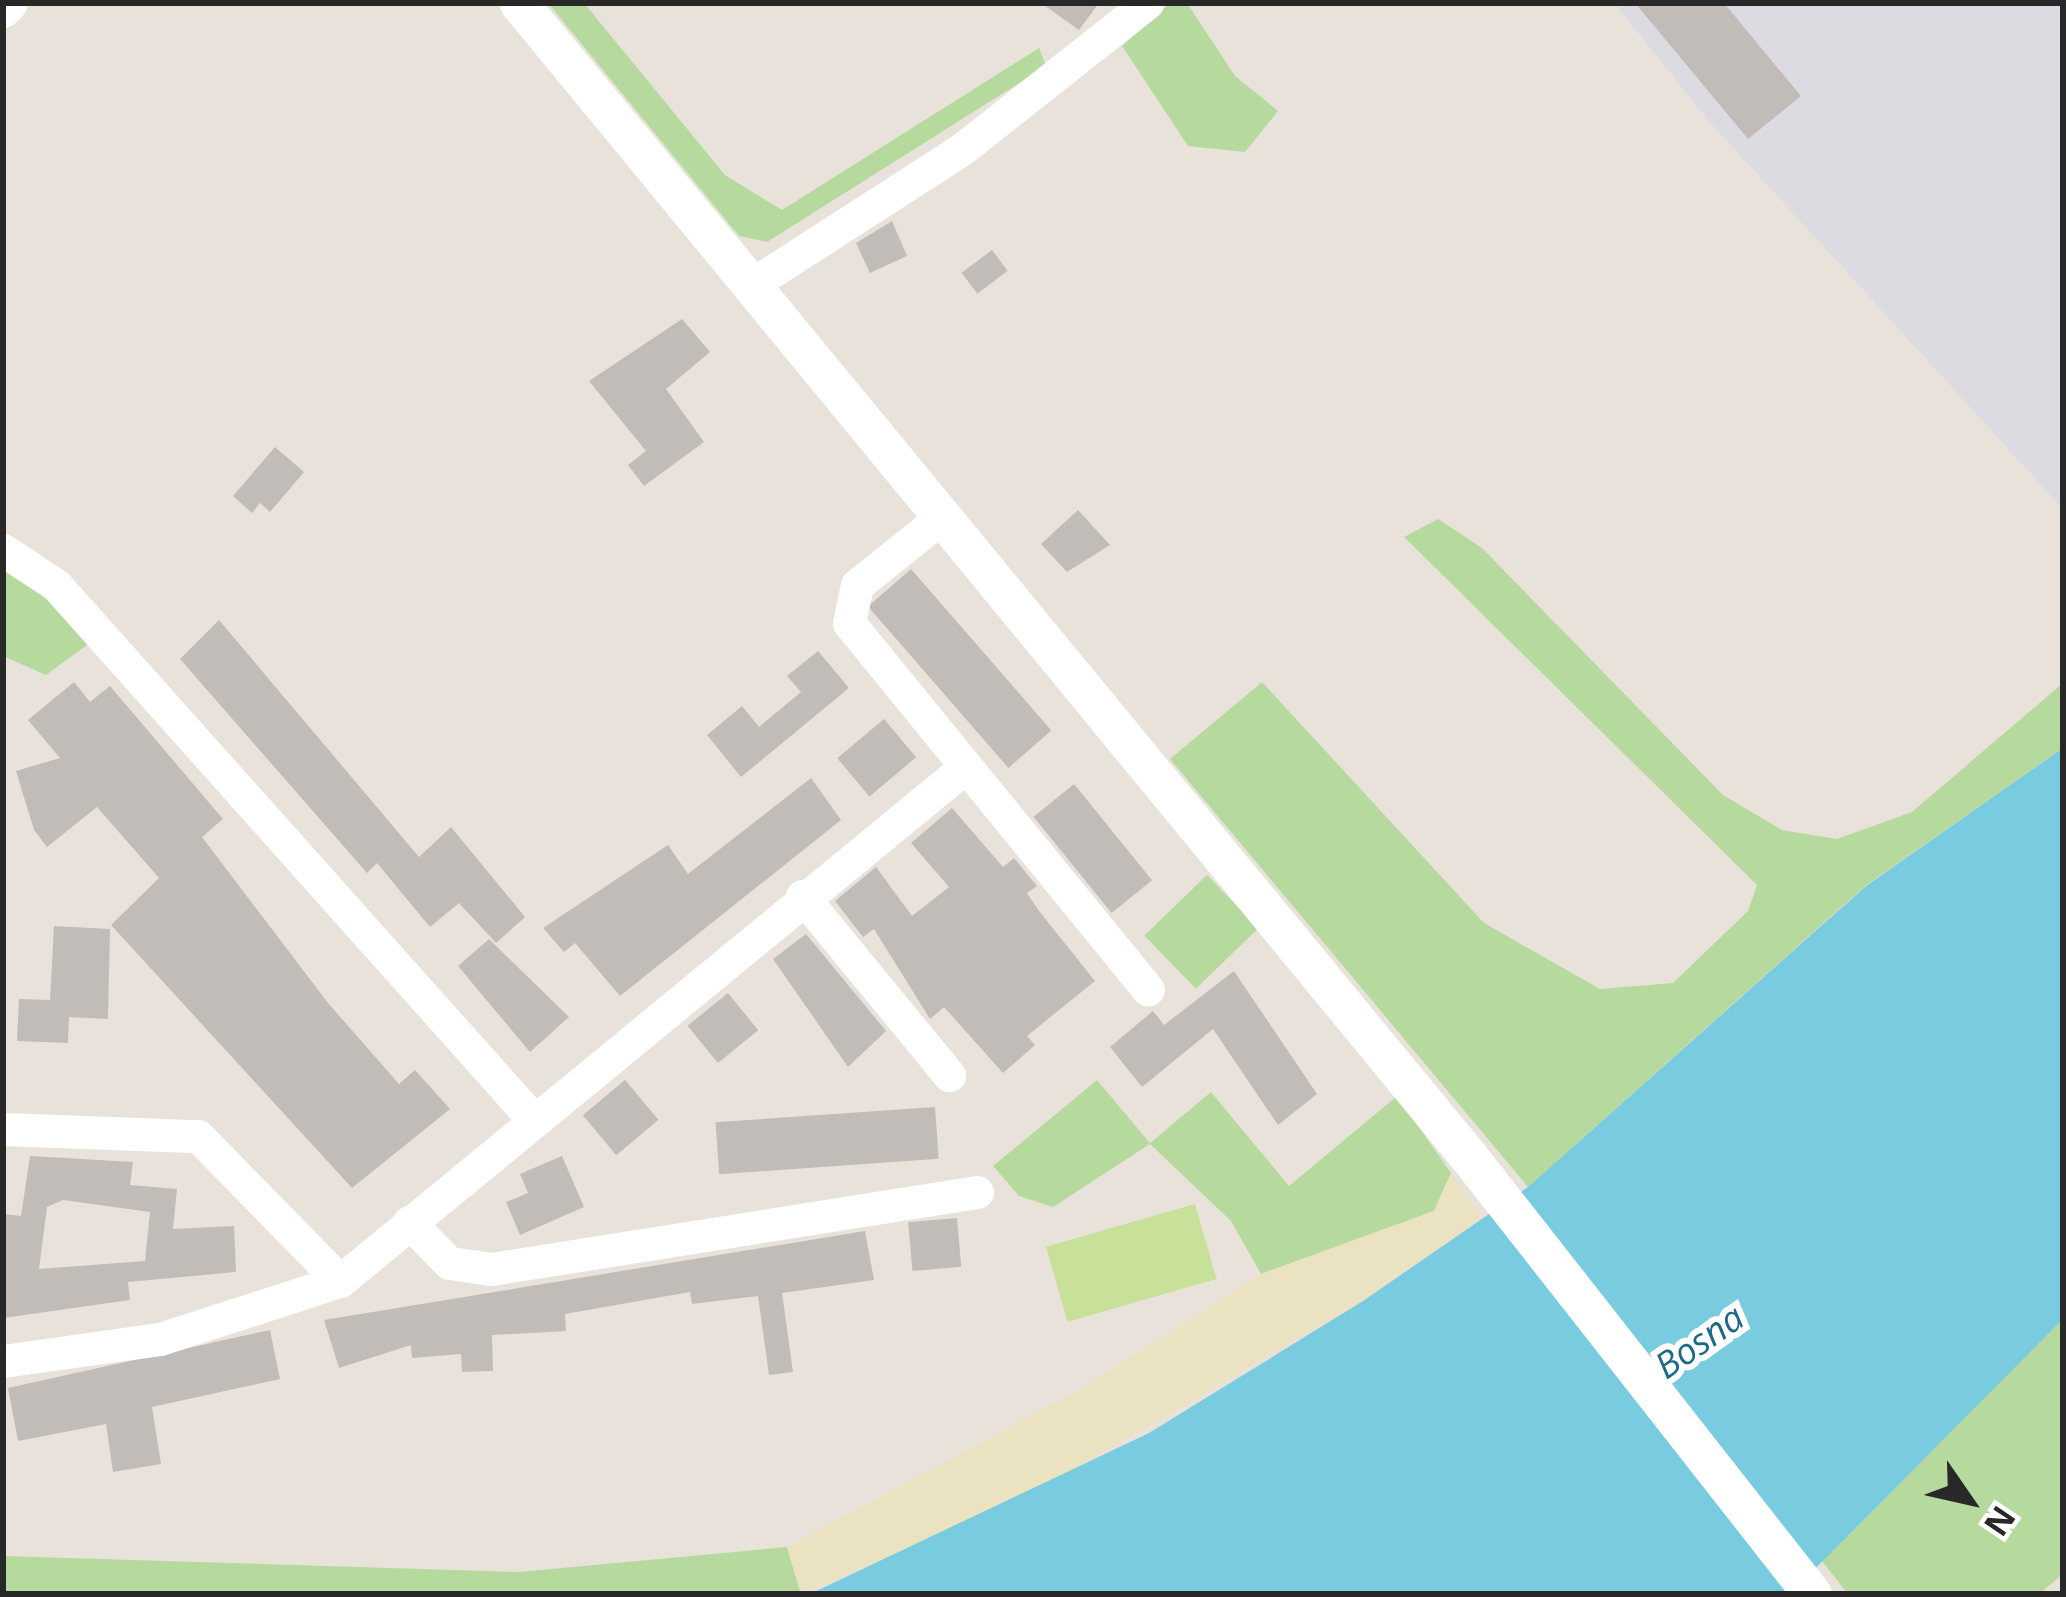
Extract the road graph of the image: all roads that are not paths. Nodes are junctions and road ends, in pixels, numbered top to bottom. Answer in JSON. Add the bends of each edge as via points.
{"nodes":[{"id":1,"x":11,"y":3,"type":"edge"},
{"id":2,"x":519,"y":3,"type":"edge"},
{"id":3,"x":1148,"y":3,"type":"edge"},
{"id":4,"x":3,"y":11,"type":"edge"},
{"id":5,"x":751,"y":285,"type":"junction"},
{"id":6,"x":938,"y":520,"type":"junction"},
{"id":7,"x":3,"y":550,"type":"edge"},
{"id":8,"x":964,"y":768,"type":"junction"},
{"id":9,"x":802,"y":896,"type":"junction"},
{"id":10,"x":1148,"y":989,"type":"dead end"},
{"id":11,"x":949,"y":1075,"type":"dead end"},
{"id":12,"x":532,"y":1118,"type":"junction"},
{"id":13,"x":3,"y":1129,"type":"edge"},
{"id":14,"x":977,"y":1192,"type":"dead end"},
{"id":15,"x":409,"y":1222,"type":"junction"},
{"id":16,"x":340,"y":1281,"type":"junction"},
{"id":17,"x":3,"y":1360,"type":"edge"},
{"id":18,"x":1812,"y":1594,"type":"edge"}],
"edges":[{"from":1,"to":4,"type":"street"},
{"from":2,"to":5,"type":"street"},
{"from":3,"to":5,"type":"street","via":[[962,149]]},
{"from":5,"to":6,"type":"street"},
{"from":6,"to":8,"type":"street","via":[[857,585],[847,611]]},
{"from":6,"to":18,"type":"street","via":[[1469,1157]]},
{"from":7,"to":12,"type":"street","via":[[71,602]]},
{"from":8,"to":9,"type":"street"},
{"from":8,"to":10,"type":"street"},
{"from":9,"to":11,"type":"street"},
{"from":9,"to":12,"type":"street"},
{"from":12,"to":15,"type":"street"},
{"from":13,"to":16,"type":"street","via":[[198,1136]]},
{"from":14,"to":15,"type":"street","via":[[476,1270],[449,1263]]},
{"from":15,"to":16,"type":"street"},
{"from":16,"to":17,"type":"street","via":[[160,1339]]}]}
